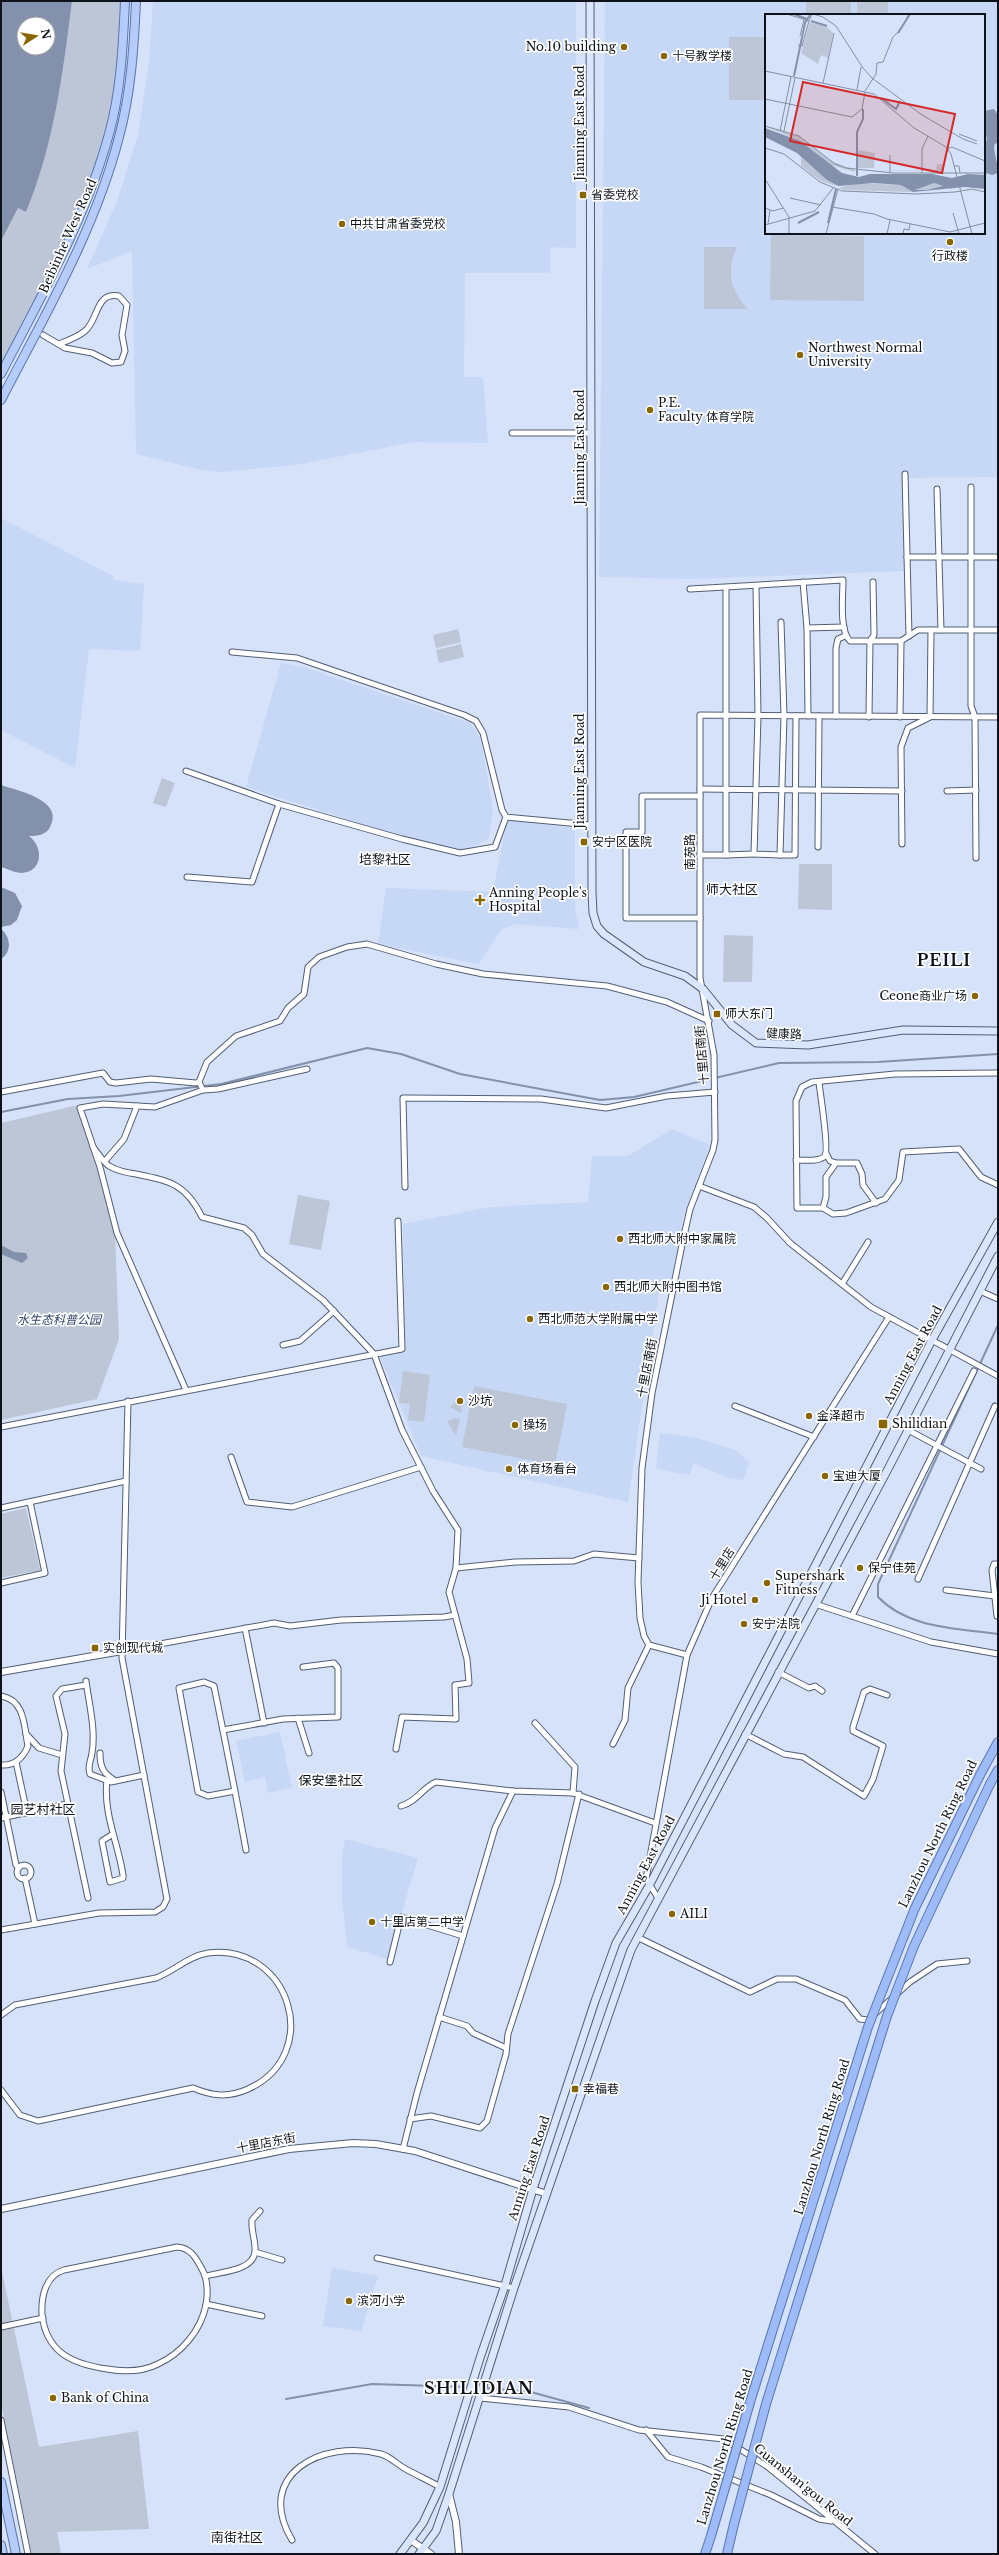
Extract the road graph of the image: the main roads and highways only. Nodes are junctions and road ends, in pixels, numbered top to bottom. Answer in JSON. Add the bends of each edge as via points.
{"nodes":[{"id":1,"x":125,"y":1,"type":"edge"},
{"id":2,"x":136,"y":1,"type":"edge"},
{"id":3,"x":590,"y":1,"type":"edge"},
{"id":4,"x":1,"y":374,"type":"edge"},
{"id":5,"x":1,"y":400,"type":"edge"},
{"id":6,"x":592,"y":892,"type":"joint"},
{"id":7,"x":998,"y":1031,"type":"edge"},
{"id":8,"x":998,"y":1222,"type":"edge"},
{"id":9,"x":998,"y":1256,"type":"edge"},
{"id":10,"x":998,"y":1742,"type":"edge"},
{"id":11,"x":998,"y":1770,"type":"edge"},
{"id":12,"x":1,"y":2482,"type":"edge"},
{"id":13,"x":1,"y":2545,"type":"edge"},
{"id":14,"x":3,"y":2554,"type":"edge"},
{"id":15,"x":16,"y":2554,"type":"edge"},
{"id":16,"x":400,"y":2554,"type":"edge"},
{"id":17,"x":419,"y":2554,"type":"edge"},
{"id":18,"x":705,"y":2554,"type":"edge"},
{"id":19,"x":727,"y":2554,"type":"edge"}],
"edges":[{"from":1,"to":4,"type":"main road","name":"Beibinhe West Road","via":[[117,95],[109,133],[88,198],[59,262]]},
{"from":2,"to":5,"type":"main road","name":"Beibinhe West Road","via":[[128,86],[120,136],[99,201],[69,269]]},
{"from":3,"to":6,"type":"main road","name":"Jianning East Road"},
{"from":6,"to":7,"type":"main road","name":"健康路","via":[[593,913],[597,926],[604,934],[644,962],[685,976],[703,989],[732,1025],[756,1043],[808,1046],[903,1030]]},
{"from":8,"to":16,"type":"main road","name":"Anning East Road","via":[[932,1340],[649,1886],[616,1943],[533,2189],[440,2487],[423,2523]]},
{"from":9,"to":17,"type":"main road","name":"Anning East Road","via":[[631,1950],[514,2288],[449,2494],[436,2531]]},
{"from":10,"to":18,"type":"highway","name":"Lanzhou North Ring Road","bridge":true,"via":[[914,1908],[868,2027]]},
{"from":11,"to":19,"type":"highway","name":"Lanzhou North Ring Road","bridge":true,"via":[[914,1946],[887,2016],[766,2404]]},
{"from":12,"to":15,"type":"main road"},
{"from":13,"to":14,"type":"main road"}]}
